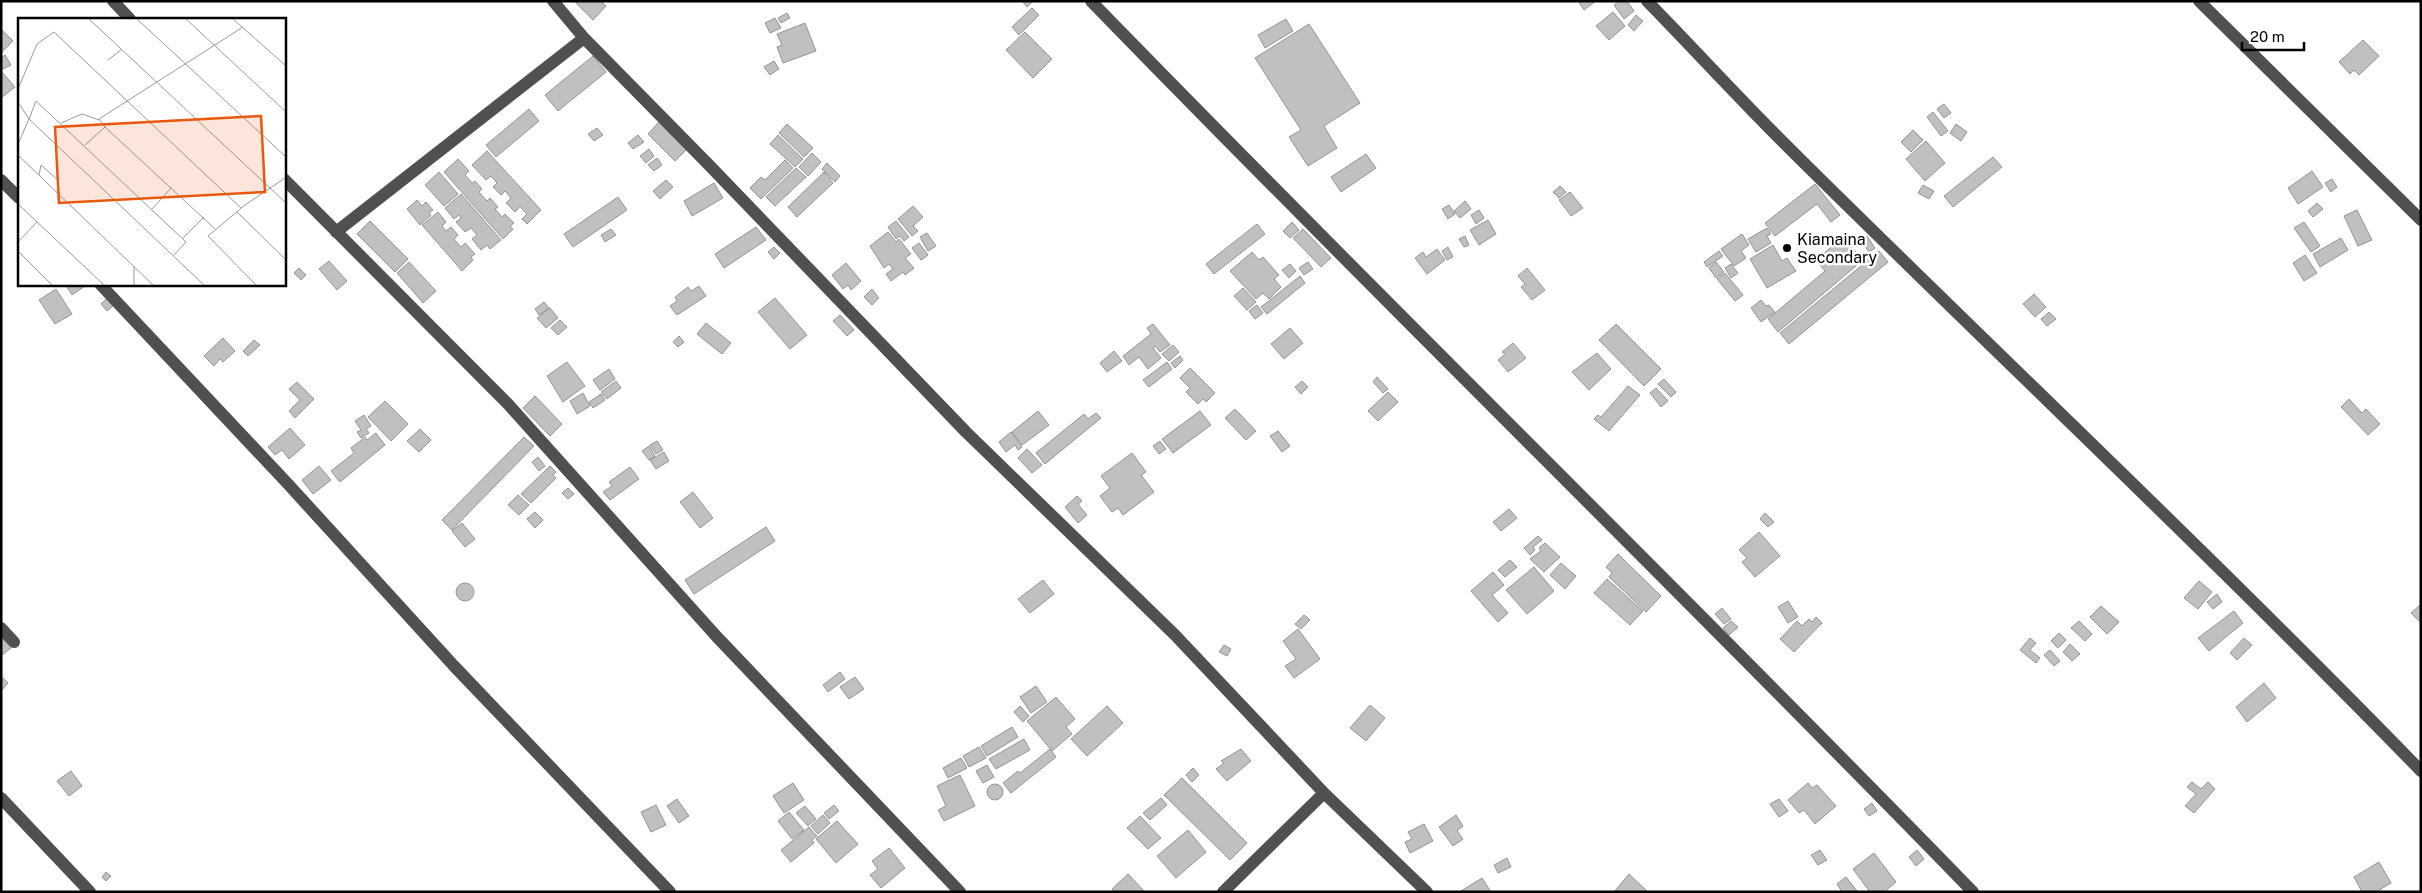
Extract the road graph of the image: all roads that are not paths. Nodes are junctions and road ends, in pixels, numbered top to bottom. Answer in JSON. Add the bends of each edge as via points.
{"nodes":[{"id":1,"x":113,"y":1,"type":"edge"},
{"id":2,"x":553,"y":1,"type":"edge"},
{"id":3,"x":1091,"y":1,"type":"edge"},
{"id":4,"x":1647,"y":1,"type":"edge"},
{"id":5,"x":2199,"y":1,"type":"edge"},
{"id":6,"x":129,"y":18,"type":"edge"},
{"id":7,"x":584,"y":38,"type":"junction"},
{"id":8,"x":1,"y":180,"type":"edge"},
{"id":9,"x":285,"y":180,"type":"edge"},
{"id":10,"x":18,"y":197,"type":"edge"},
{"id":11,"x":2421,"y":220,"type":"edge"},
{"id":12,"x":336,"y":232,"type":"junction"},
{"id":13,"x":101,"y":285,"type":"edge"},
{"id":14,"x":1,"y":628,"type":"edge"},
{"id":15,"x":14,"y":642,"type":"dead end"},
{"id":16,"x":2421,"y":771,"type":"edge"},
{"id":17,"x":1324,"y":793,"type":"junction"},
{"id":18,"x":1,"y":798,"type":"edge"},
{"id":19,"x":90,"y":892,"type":"edge"},
{"id":20,"x":670,"y":892,"type":"edge"},
{"id":21,"x":960,"y":892,"type":"edge"},
{"id":22,"x":1223,"y":892,"type":"edge"},
{"id":23,"x":1427,"y":892,"type":"edge"},
{"id":24,"x":1973,"y":892,"type":"edge"}],
"edges":[{"from":1,"to":6,"type":"street"},
{"from":2,"to":7,"type":"street"},
{"from":3,"to":24,"type":"street"},
{"from":4,"to":16,"type":"street","via":[[1794,153],[2084,434]]},
{"from":5,"to":11,"type":"street"},
{"from":7,"to":12,"type":"street"},
{"from":7,"to":17,"type":"street","via":[[966,432],[1175,635]]},
{"from":8,"to":10,"type":"street"},
{"from":9,"to":12,"type":"street"},
{"from":12,"to":21,"type":"street","via":[[508,404],[717,637]]},
{"from":13,"to":20,"type":"street","via":[[454,666]]},
{"from":14,"to":15,"type":"street"},
{"from":17,"to":22,"type":"street"},
{"from":17,"to":23,"type":"street"},
{"from":18,"to":19,"type":"street"}]}
